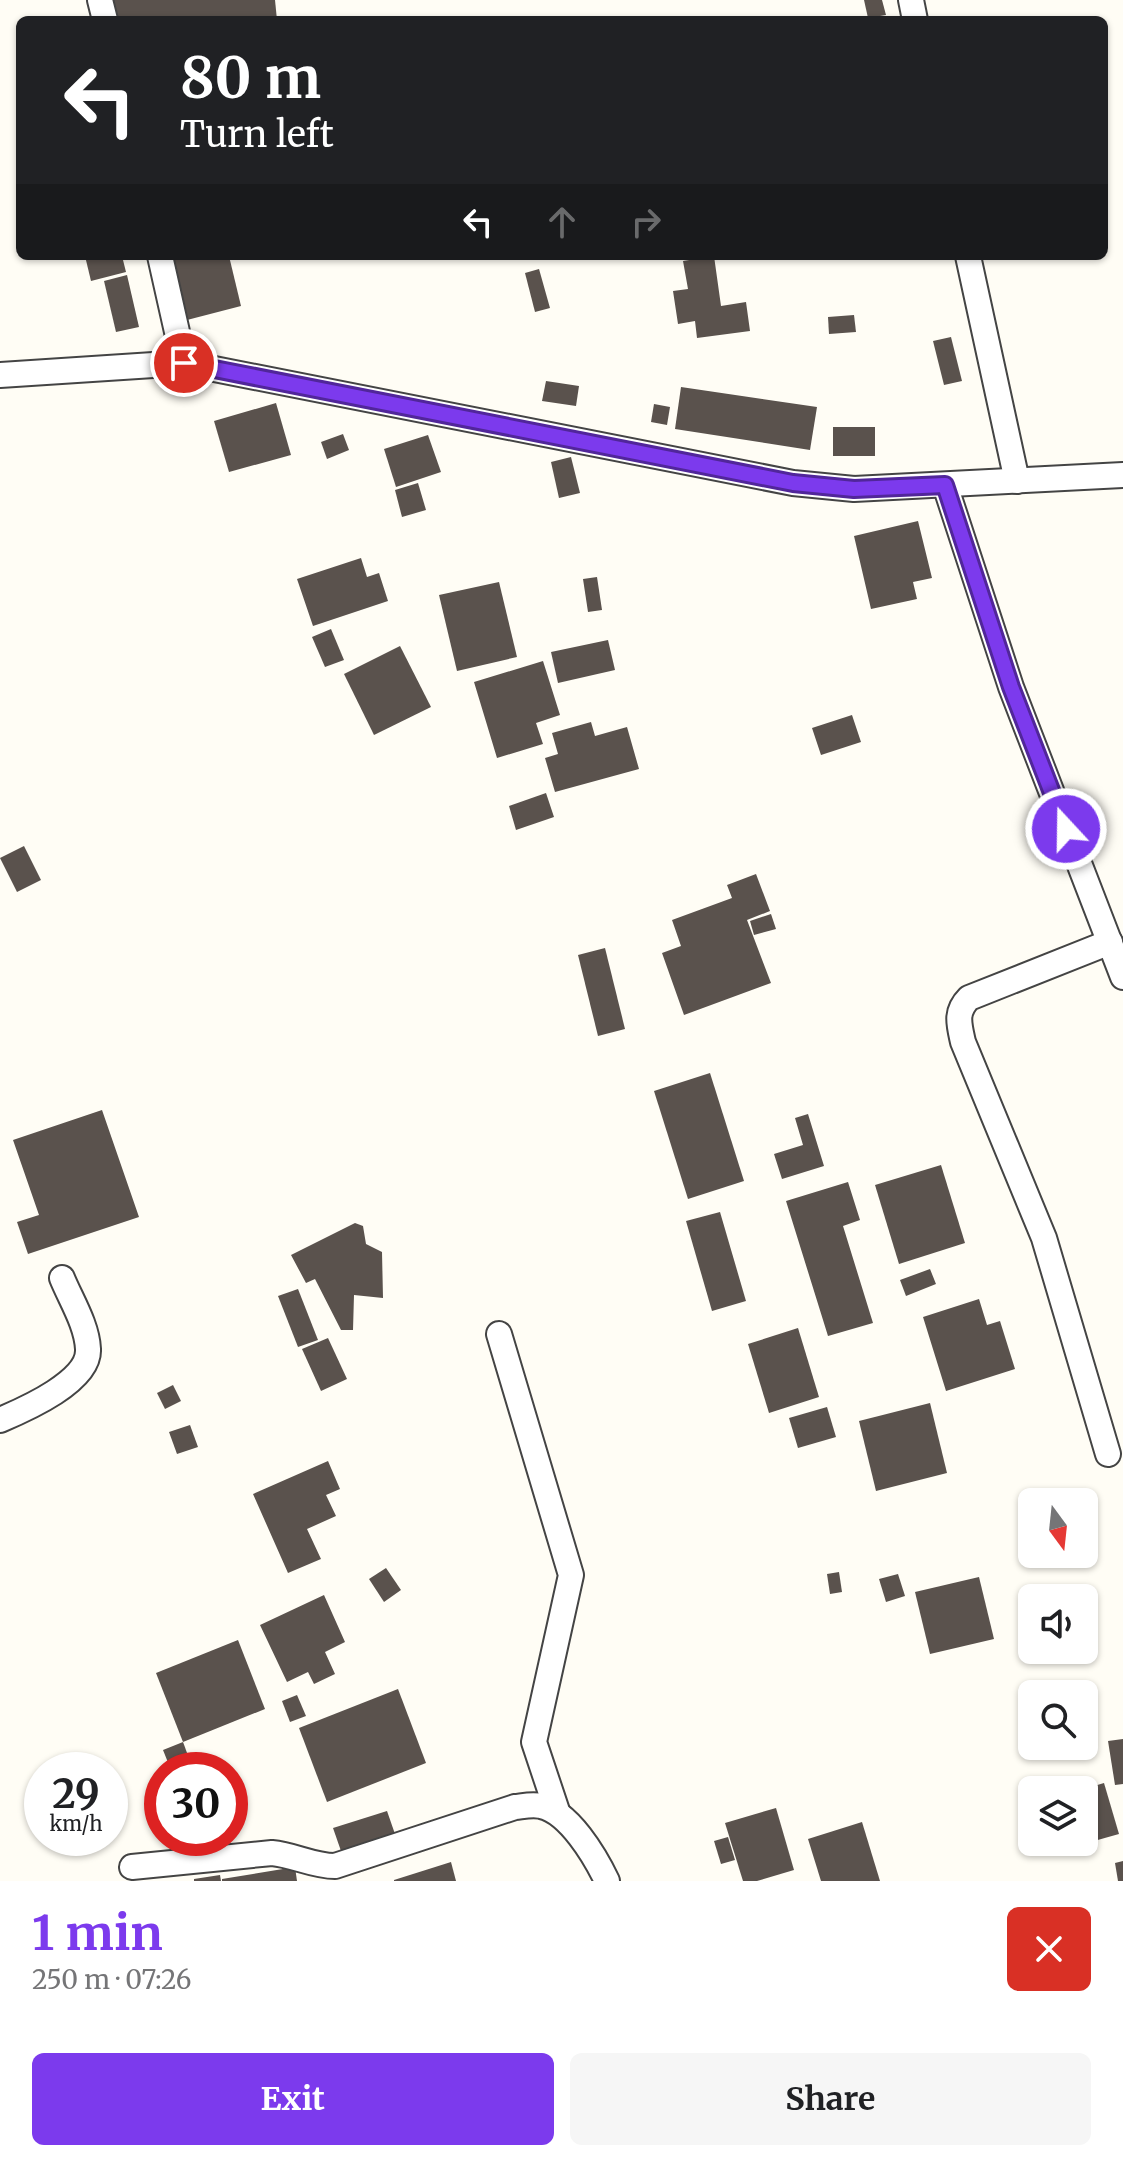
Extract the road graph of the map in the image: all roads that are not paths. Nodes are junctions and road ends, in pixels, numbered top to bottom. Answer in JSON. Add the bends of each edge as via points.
{"nodes":[{"id":1,"x":161,"y":260,"type":"edge"},
{"id":2,"x":969,"y":260,"type":"edge"},
{"id":3,"x":184,"y":363,"type":"junction"},
{"id":4,"x":0,"y":375,"type":"edge"},
{"id":5,"x":1123,"y":475,"type":"edge"},
{"id":6,"x":1017,"y":481,"type":"junction"},
{"id":7,"x":945,"y":485,"type":"junction"},
{"id":8,"x":1110,"y":942,"type":"junction"},
{"id":9,"x":1123,"y":977,"type":"edge"},
{"id":10,"x":62,"y":1278,"type":"dead end"},
{"id":11,"x":499,"y":1334,"type":"dead end"},
{"id":12,"x":0,"y":1420,"type":"edge"},
{"id":13,"x":1108,"y":1454,"type":"dead end"},
{"id":14,"x":557,"y":1811,"type":"junction"},
{"id":15,"x":132,"y":1867,"type":"dead end"},
{"id":16,"x":607,"y":1881,"type":"edge"}],
"edges":[{"from":1,"to":3,"type":"street"},
{"from":2,"to":6,"type":"street"},
{"from":3,"to":4,"type":"street"},
{"from":3,"to":7,"type":"street","via":[[793,483],[854,489]]},
{"from":5,"to":6,"type":"street"},
{"from":6,"to":7,"type":"street"},
{"from":7,"to":8,"type":"street","via":[[1011,687]]},
{"from":8,"to":9,"type":"street"},
{"from":8,"to":13,"type":"street","via":[[969,998],[958,1019],[1044,1238]]},
{"from":10,"to":12,"type":"street","via":[[84,1329],[89,1351],[83,1369],[26,1409]]},
{"from":11,"to":14,"type":"street","via":[[571,1575],[534,1742]]},
{"from":14,"to":15,"type":"street","via":[[538,1805],[515,1807],[335,1866],[272,1853]]},
{"from":14,"to":16,"type":"street","via":[[597,1860]]}]}
